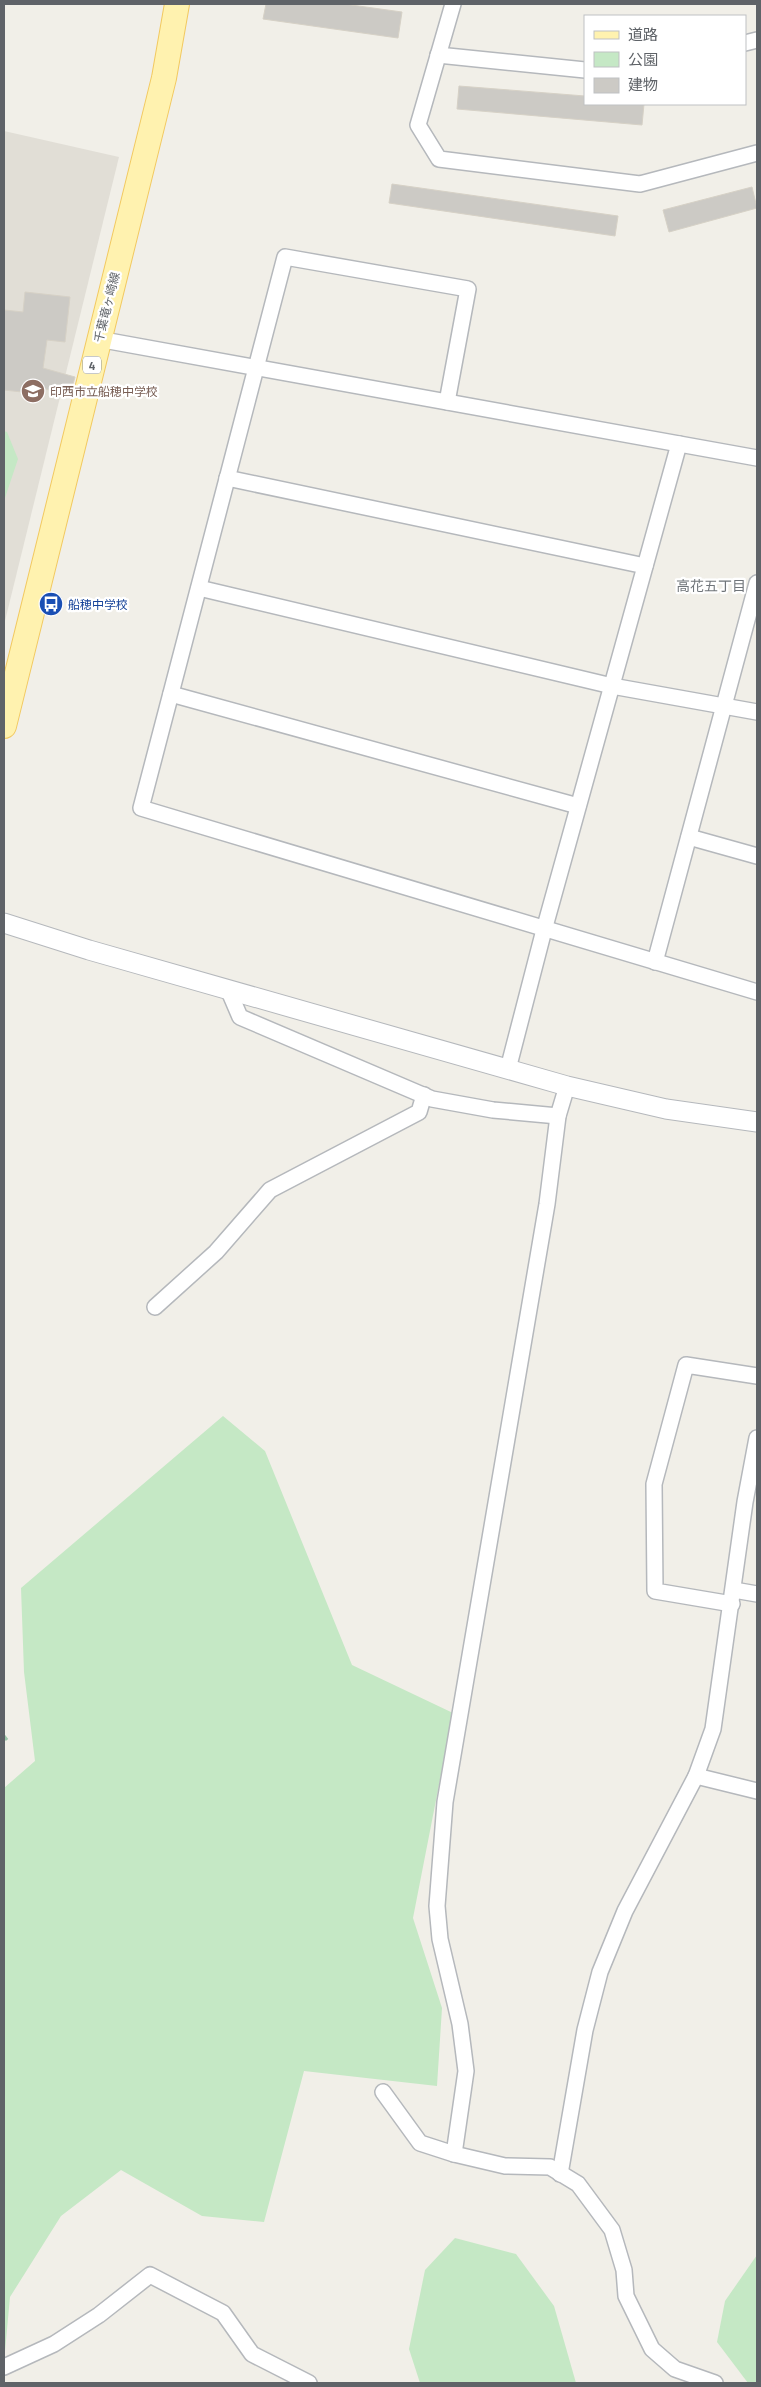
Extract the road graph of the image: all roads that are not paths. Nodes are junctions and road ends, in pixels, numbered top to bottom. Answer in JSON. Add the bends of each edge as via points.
{"nodes":[{"id":1,"x":177,"y":4,"type":"edge"},
{"id":2,"x":453,"y":4,"type":"edge"},
{"id":3,"x":438,"y":55,"type":"junction"},
{"id":4,"x":584,"y":70,"type":"edge"},
{"id":5,"x":757,"y":153,"type":"edge"},
{"id":6,"x":98,"y":339,"type":"junction"},
{"id":7,"x":256,"y":368,"type":"junction"},
{"id":8,"x":447,"y":402,"type":"junction"},
{"id":9,"x":679,"y":444,"type":"junction"},
{"id":10,"x":757,"y":458,"type":"edge"},
{"id":11,"x":227,"y":478,"type":"junction"},
{"id":12,"x":645,"y":566,"type":"junction"},
{"id":13,"x":757,"y":586,"type":"edge"},
{"id":14,"x":199,"y":588,"type":"junction"},
{"id":15,"x":612,"y":686,"type":"junction"},
{"id":16,"x":171,"y":694,"type":"junction"},
{"id":17,"x":724,"y":706,"type":"junction"},
{"id":18,"x":757,"y":712,"type":"edge"},
{"id":19,"x":4,"y":726,"type":"edge"},
{"id":20,"x":578,"y":806,"type":"junction"},
{"id":21,"x":689,"y":837,"type":"junction"},
{"id":22,"x":757,"y":856,"type":"edge"},
{"id":23,"x":4,"y":923,"type":"edge"},
{"id":24,"x":544,"y":930,"type":"junction"},
{"id":25,"x":655,"y":962,"type":"junction"},
{"id":26,"x":228,"y":989,"type":"junction"},
{"id":27,"x":757,"y":992,"type":"edge"},
{"id":28,"x":508,"y":1068,"type":"junction"},
{"id":29,"x":567,"y":1086,"type":"junction"},
{"id":30,"x":424,"y":1095,"type":"junction"},
{"id":31,"x":558,"y":1116,"type":"junction"},
{"id":32,"x":757,"y":1122,"type":"edge"},
{"id":33,"x":155,"y":1307,"type":"dead end"},
{"id":34,"x":757,"y":1376,"type":"edge"},
{"id":35,"x":757,"y":1438,"type":"edge"},
{"id":36,"x":757,"y":1594,"type":"edge"},
{"id":37,"x":733,"y":1597,"type":"junction"},
{"id":38,"x":696,"y":1776,"type":"junction"},
{"id":39,"x":757,"y":1791,"type":"edge"},
{"id":40,"x":383,"y":2092,"type":"dead end"},
{"id":41,"x":454,"y":2154,"type":"junction"},
{"id":42,"x":560,"y":2174,"type":"junction"},
{"id":43,"x":4,"y":2367,"type":"edge"},
{"id":44,"x":309,"y":2383,"type":"edge"},
{"id":45,"x":714,"y":2383,"type":"edge"}],
"edges":[{"from":1,"to":6,"type":"main road","name":"千葉竜ヶ崎線","number":"4","via":[[164,78]]},
{"from":2,"to":3,"type":"street"},
{"from":3,"to":4,"type":"street"},
{"from":3,"to":5,"type":"street","via":[[418,125],[439,159],[640,184]]},
{"from":6,"to":7,"type":"street"},
{"from":6,"to":19,"type":"main road","name":"千葉竜ヶ崎線","number":"4"},
{"from":7,"to":8,"type":"street"},
{"from":7,"to":8,"type":"street","via":[[285,257],[468,289]]},
{"from":7,"to":11,"type":"street"},
{"from":8,"to":9,"type":"street"},
{"from":9,"to":10,"type":"street"},
{"from":9,"to":12,"type":"street"},
{"from":11,"to":12,"type":"street"},
{"from":11,"to":14,"type":"street"},
{"from":12,"to":15,"type":"street"},
{"from":13,"to":17,"type":"street"},
{"from":14,"to":15,"type":"street"},
{"from":14,"to":16,"type":"street"},
{"from":15,"to":17,"type":"street"},
{"from":15,"to":20,"type":"street"},
{"from":16,"to":20,"type":"street"},
{"from":16,"to":24,"type":"street","via":[[141,808]]},
{"from":17,"to":18,"type":"street"},
{"from":17,"to":21,"type":"street"},
{"from":20,"to":24,"type":"street"},
{"from":21,"to":22,"type":"street"},
{"from":21,"to":25,"type":"street"},
{"from":23,"to":26,"type":"street"},
{"from":24,"to":25,"type":"street"},
{"from":24,"to":28,"type":"street"},
{"from":25,"to":27,"type":"street"},
{"from":26,"to":28,"type":"street"},
{"from":26,"to":30,"type":"street","via":[[240,1017]]},
{"from":28,"to":29,"type":"street"},
{"from":29,"to":31,"type":"street"},
{"from":29,"to":32,"type":"street","via":[[666,1109]]},
{"from":30,"to":31,"type":"street","via":[[493,1110]]},
{"from":30,"to":33,"type":"street","via":[[419,1112],[270,1190],[216,1252]]},
{"from":31,"to":41,"type":"street","via":[[445,1802],[437,1906],[440,1939],[460,2024],[466,2071]]},
{"from":34,"to":37,"type":"street","via":[[686,1365],[654,1484],[655,1591]]},
{"from":35,"to":37,"type":"street"},
{"from":36,"to":37,"type":"street"},
{"from":37,"to":38,"type":"street","via":[[714,1729]]},
{"from":38,"to":39,"type":"street"},
{"from":38,"to":42,"type":"street","via":[[625,1911],[600,1972],[585,2030]]},
{"from":40,"to":41,"type":"street","via":[[420,2143]]},
{"from":41,"to":42,"type":"street","via":[[505,2166],[550,2167]]},
{"from":42,"to":45,"type":"street","via":[[578,2184],[612,2230],[624,2270],[626,2296],[652,2348],[675,2369]]},
{"from":43,"to":44,"type":"street","via":[[54,2344],[99,2315],[150,2275],[222,2312],[252,2354]]}]}
